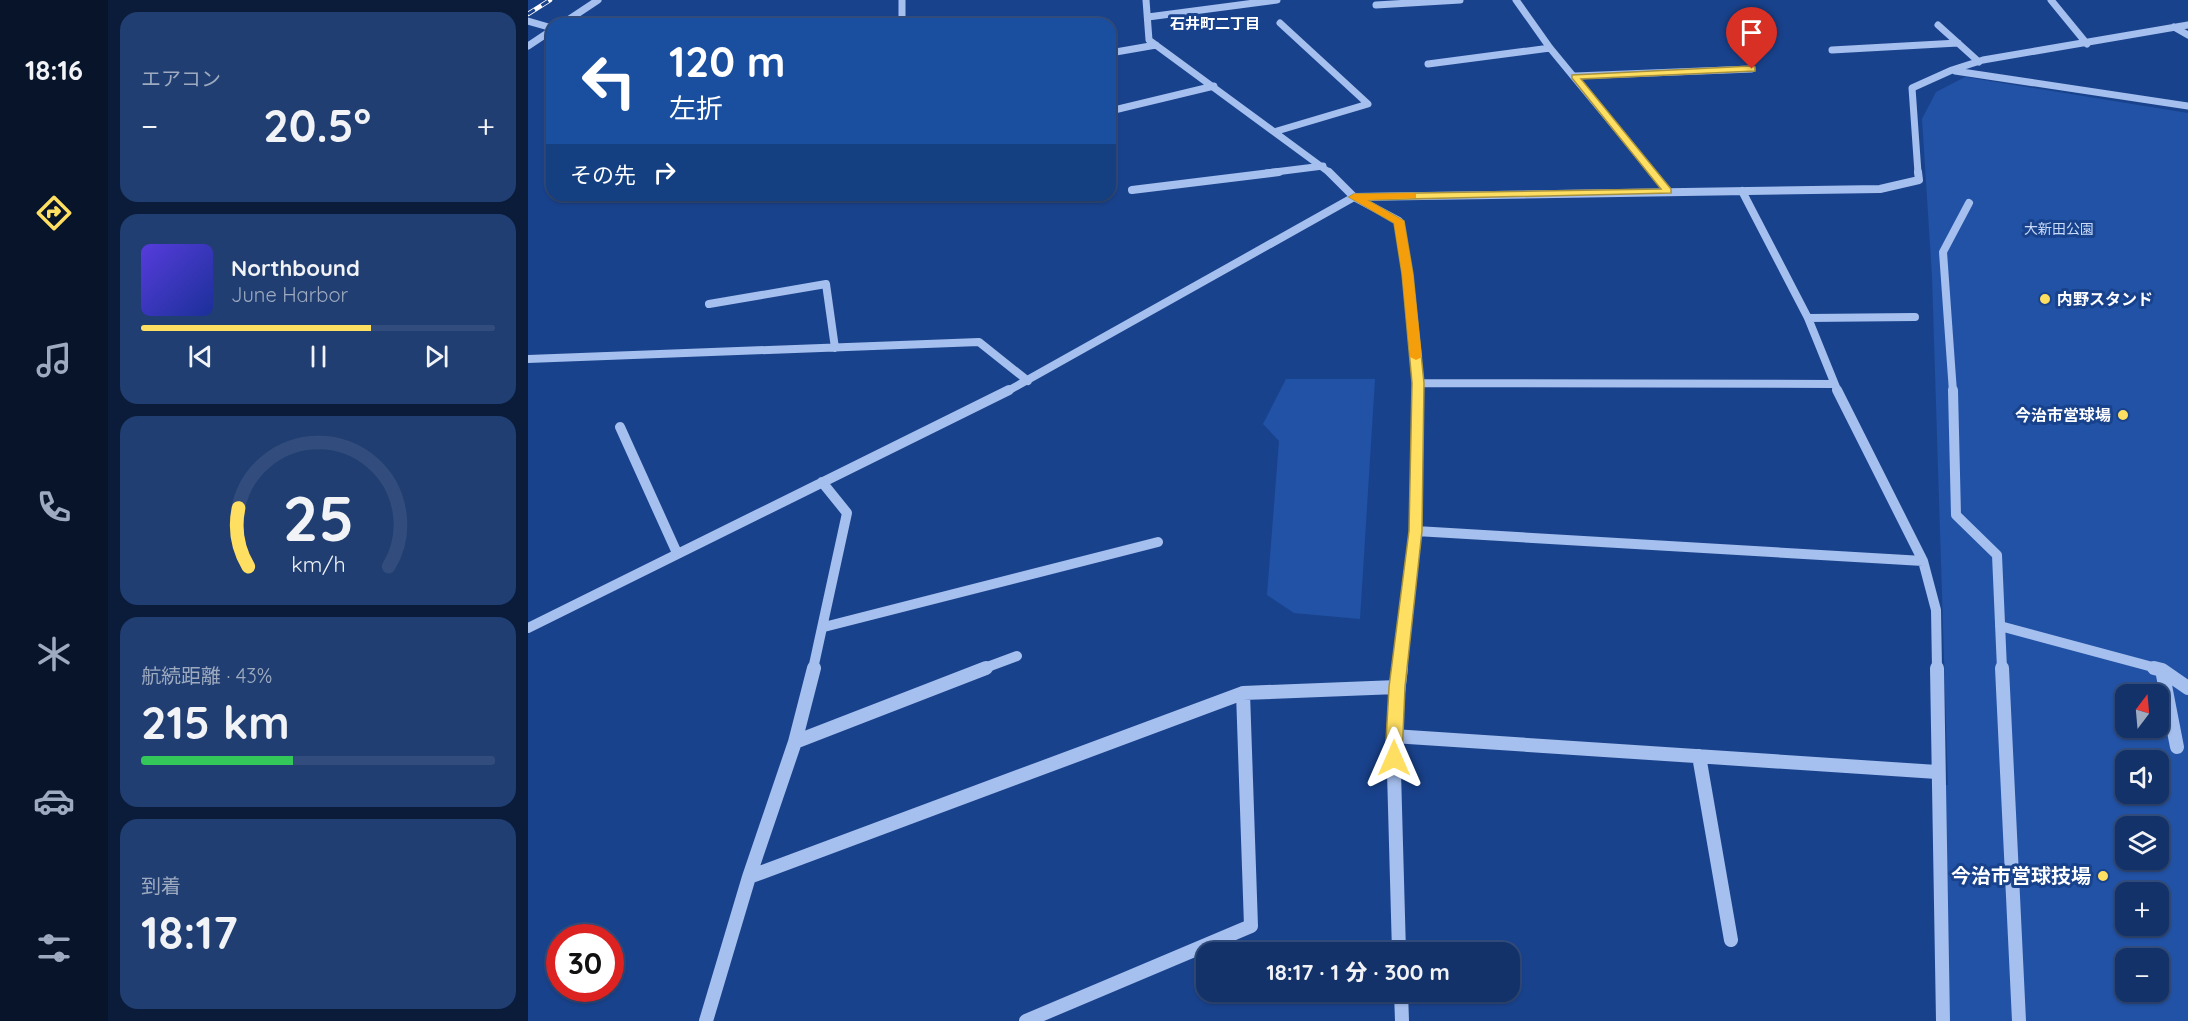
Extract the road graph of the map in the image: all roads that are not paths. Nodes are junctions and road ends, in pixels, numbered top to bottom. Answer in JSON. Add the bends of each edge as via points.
{"nodes":[{"id":1,"x":598,"y":0,"type":"edge"},
{"id":2,"x":902,"y":0,"type":"edge"},
{"id":3,"x":1146,"y":0,"type":"edge"},
{"id":4,"x":1277,"y":0,"type":"edge"},
{"id":5,"x":1460,"y":0,"type":"edge"},
{"id":6,"x":1515,"y":0,"type":"edge"},
{"id":7,"x":2051,"y":0,"type":"edge"},
{"id":8,"x":1376,"y":5,"type":"dead end"},
{"id":9,"x":1148,"y":17,"type":"junction"},
{"id":10,"x":571,"y":18,"type":"edge"},
{"id":11,"x":902,"y":18,"type":"edge"},
{"id":12,"x":528,"y":21,"type":"edge"},
{"id":13,"x":1280,"y":23,"type":"dead end"},
{"id":14,"x":1938,"y":25,"type":"dead end"},
{"id":15,"x":2188,"y":25,"type":"edge"},
{"id":16,"x":546,"y":27,"type":"edge"},
{"id":17,"x":2174,"y":27,"type":"junction"},
{"id":18,"x":546,"y":33,"type":"edge"},
{"id":19,"x":2188,"y":35,"type":"edge"},
{"id":20,"x":1958,"y":43,"type":"junction"},
{"id":21,"x":2087,"y":44,"type":"junction"},
{"id":22,"x":1156,"y":45,"type":"junction"},
{"id":23,"x":528,"y":46,"type":"edge"},
{"id":24,"x":1550,"y":48,"type":"junction"},
{"id":25,"x":1832,"y":50,"type":"dead end"},
{"id":26,"x":1116,"y":52,"type":"edge"},
{"id":27,"x":1979,"y":62,"type":"junction"},
{"id":28,"x":1428,"y":64,"type":"dead end"},
{"id":29,"x":1752,"y":69,"type":"dead end"},
{"id":30,"x":1952,"y":70,"type":"junction"},
{"id":31,"x":1575,"y":76,"type":"junction"},
{"id":32,"x":1214,"y":87,"type":"junction"},
{"id":33,"x":2188,"y":106,"type":"edge"},
{"id":34,"x":1116,"y":110,"type":"edge"},
{"id":35,"x":1277,"y":131,"type":"junction"},
{"id":36,"x":1323,"y":165,"type":"junction"},
{"id":37,"x":1132,"y":190,"type":"dead end"},
{"id":38,"x":1668,"y":191,"type":"junction"},
{"id":39,"x":1742,"y":191,"type":"junction"},
{"id":40,"x":1354,"y":197,"type":"junction"},
{"id":41,"x":1969,"y":203,"type":"dead end"},
{"id":42,"x":709,"y":304,"type":"dead end"},
{"id":43,"x":1915,"y":317,"type":"dead end"},
{"id":44,"x":1808,"y":318,"type":"junction"},
{"id":45,"x":835,"y":348,"type":"junction"},
{"id":46,"x":528,"y":359,"type":"edge"},
{"id":47,"x":1028,"y":381,"type":"junction"},
{"id":48,"x":1418,"y":383,"type":"junction"},
{"id":49,"x":1834,"y":384,"type":"junction"},
{"id":50,"x":620,"y":427,"type":"dead end"},
{"id":51,"x":822,"y":482,"type":"junction"},
{"id":52,"x":1416,"y":531,"type":"junction"},
{"id":53,"x":1158,"y":542,"type":"dead end"},
{"id":54,"x":676,"y":553,"type":"junction"},
{"id":55,"x":1923,"y":561,"type":"junction"},
{"id":56,"x":2000,"y":626,"type":"junction"},
{"id":57,"x":824,"y":627,"type":"junction"},
{"id":58,"x":528,"y":628,"type":"edge"},
{"id":59,"x":1017,"y":656,"type":"dead end"},
{"id":60,"x":2162,"y":670,"type":"junction"},
{"id":61,"x":1397,"y":687,"type":"junction"},
{"id":62,"x":2188,"y":688,"type":"edge"},
{"id":63,"x":1243,"y":693,"type":"junction"},
{"id":64,"x":1393,"y":736,"type":"junction"},
{"id":65,"x":795,"y":742,"type":"junction"},
{"id":66,"x":2177,"y":747,"type":"dead end"},
{"id":67,"x":1699,"y":756,"type":"junction"},
{"id":68,"x":1937,"y":772,"type":"junction"},
{"id":69,"x":749,"y":878,"type":"junction"},
{"id":70,"x":1731,"y":939,"type":"dead end"},
{"id":71,"x":1400,"y":942,"type":"edge"},
{"id":72,"x":1401,"y":1002,"type":"edge"},
{"id":73,"x":706,"y":1021,"type":"edge"},
{"id":74,"x":1026,"y":1021,"type":"edge"},
{"id":75,"x":1402,"y":1021,"type":"edge"},
{"id":76,"x":1943,"y":1021,"type":"edge"},
{"id":77,"x":2019,"y":1021,"type":"edge"}],
"edges":[{"from":1,"to":10,"type":"street"},
{"from":2,"to":11,"type":"street"},
{"from":3,"to":9,"type":"street"},
{"from":4,"to":9,"type":"street"},
{"from":5,"to":8,"type":"street"},
{"from":6,"to":24,"type":"street"},
{"from":7,"to":21,"type":"street"},
{"from":9,"to":22,"type":"street","via":[[1149,40]]},
{"from":12,"to":16,"type":"street"},
{"from":13,"to":35,"type":"street","via":[[1368,104]]},
{"from":14,"to":20,"type":"street"},
{"from":15,"to":17,"type":"street"},
{"from":17,"to":19,"type":"street"},
{"from":17,"to":21,"type":"street"},
{"from":18,"to":23,"type":"street"},
{"from":20,"to":25,"type":"street"},
{"from":20,"to":27,"type":"street"},
{"from":21,"to":27,"type":"street"},
{"from":22,"to":26,"type":"street"},
{"from":22,"to":32,"type":"street"},
{"from":24,"to":28,"type":"street"},
{"from":24,"to":31,"type":"street"},
{"from":27,"to":30,"type":"street"},
{"from":29,"to":31,"type":"street"},
{"from":30,"to":33,"type":"street"},
{"from":30,"to":39,"type":"street","via":[[1912,88],[1919,180],[1880,189]]},
{"from":31,"to":38,"type":"street"},
{"from":32,"to":34,"type":"street"},
{"from":32,"to":35,"type":"street"},
{"from":35,"to":36,"type":"street"},
{"from":36,"to":37,"type":"street"},
{"from":36,"to":40,"type":"street"},
{"from":38,"to":39,"type":"street"},
{"from":38,"to":40,"type":"street"},
{"from":39,"to":44,"type":"street"},
{"from":40,"to":47,"type":"street"},
{"from":40,"to":48,"type":"street","via":[[1399,221]]},
{"from":41,"to":56,"type":"street","via":[[1943,252],[1955,424],[1956,515],[1997,555]]},
{"from":42,"to":45,"type":"street","via":[[826,284]]},
{"from":43,"to":44,"type":"street"},
{"from":44,"to":49,"type":"street"},
{"from":45,"to":46,"type":"street"},
{"from":45,"to":47,"type":"street","via":[[979,342]]},
{"from":47,"to":51,"type":"street"},
{"from":48,"to":49,"type":"street"},
{"from":48,"to":52,"type":"street"},
{"from":49,"to":55,"type":"street"},
{"from":50,"to":54,"type":"street"},
{"from":51,"to":54,"type":"street"},
{"from":51,"to":57,"type":"street","via":[[847,513]]},
{"from":52,"to":55,"type":"street"},
{"from":52,"to":61,"type":"street"},
{"from":53,"to":57,"type":"street"},
{"from":54,"to":58,"type":"street"},
{"from":55,"to":68,"type":"street","via":[[1936,610]]},
{"from":56,"to":60,"type":"street"},
{"from":56,"to":77,"type":"street"},
{"from":57,"to":65,"type":"street"},
{"from":59,"to":65,"type":"street"},
{"from":60,"to":62,"type":"street"},
{"from":60,"to":66,"type":"street"},
{"from":61,"to":63,"type":"street"},
{"from":61,"to":64,"type":"street"},
{"from":63,"to":69,"type":"street"},
{"from":63,"to":74,"type":"street","via":[[1251,926]]},
{"from":64,"to":67,"type":"street"},
{"from":64,"to":71,"type":"street"},
{"from":65,"to":69,"type":"street"},
{"from":67,"to":68,"type":"street"},
{"from":67,"to":70,"type":"street"},
{"from":68,"to":76,"type":"street"},
{"from":69,"to":73,"type":"street"},
{"from":72,"to":75,"type":"street"}]}
